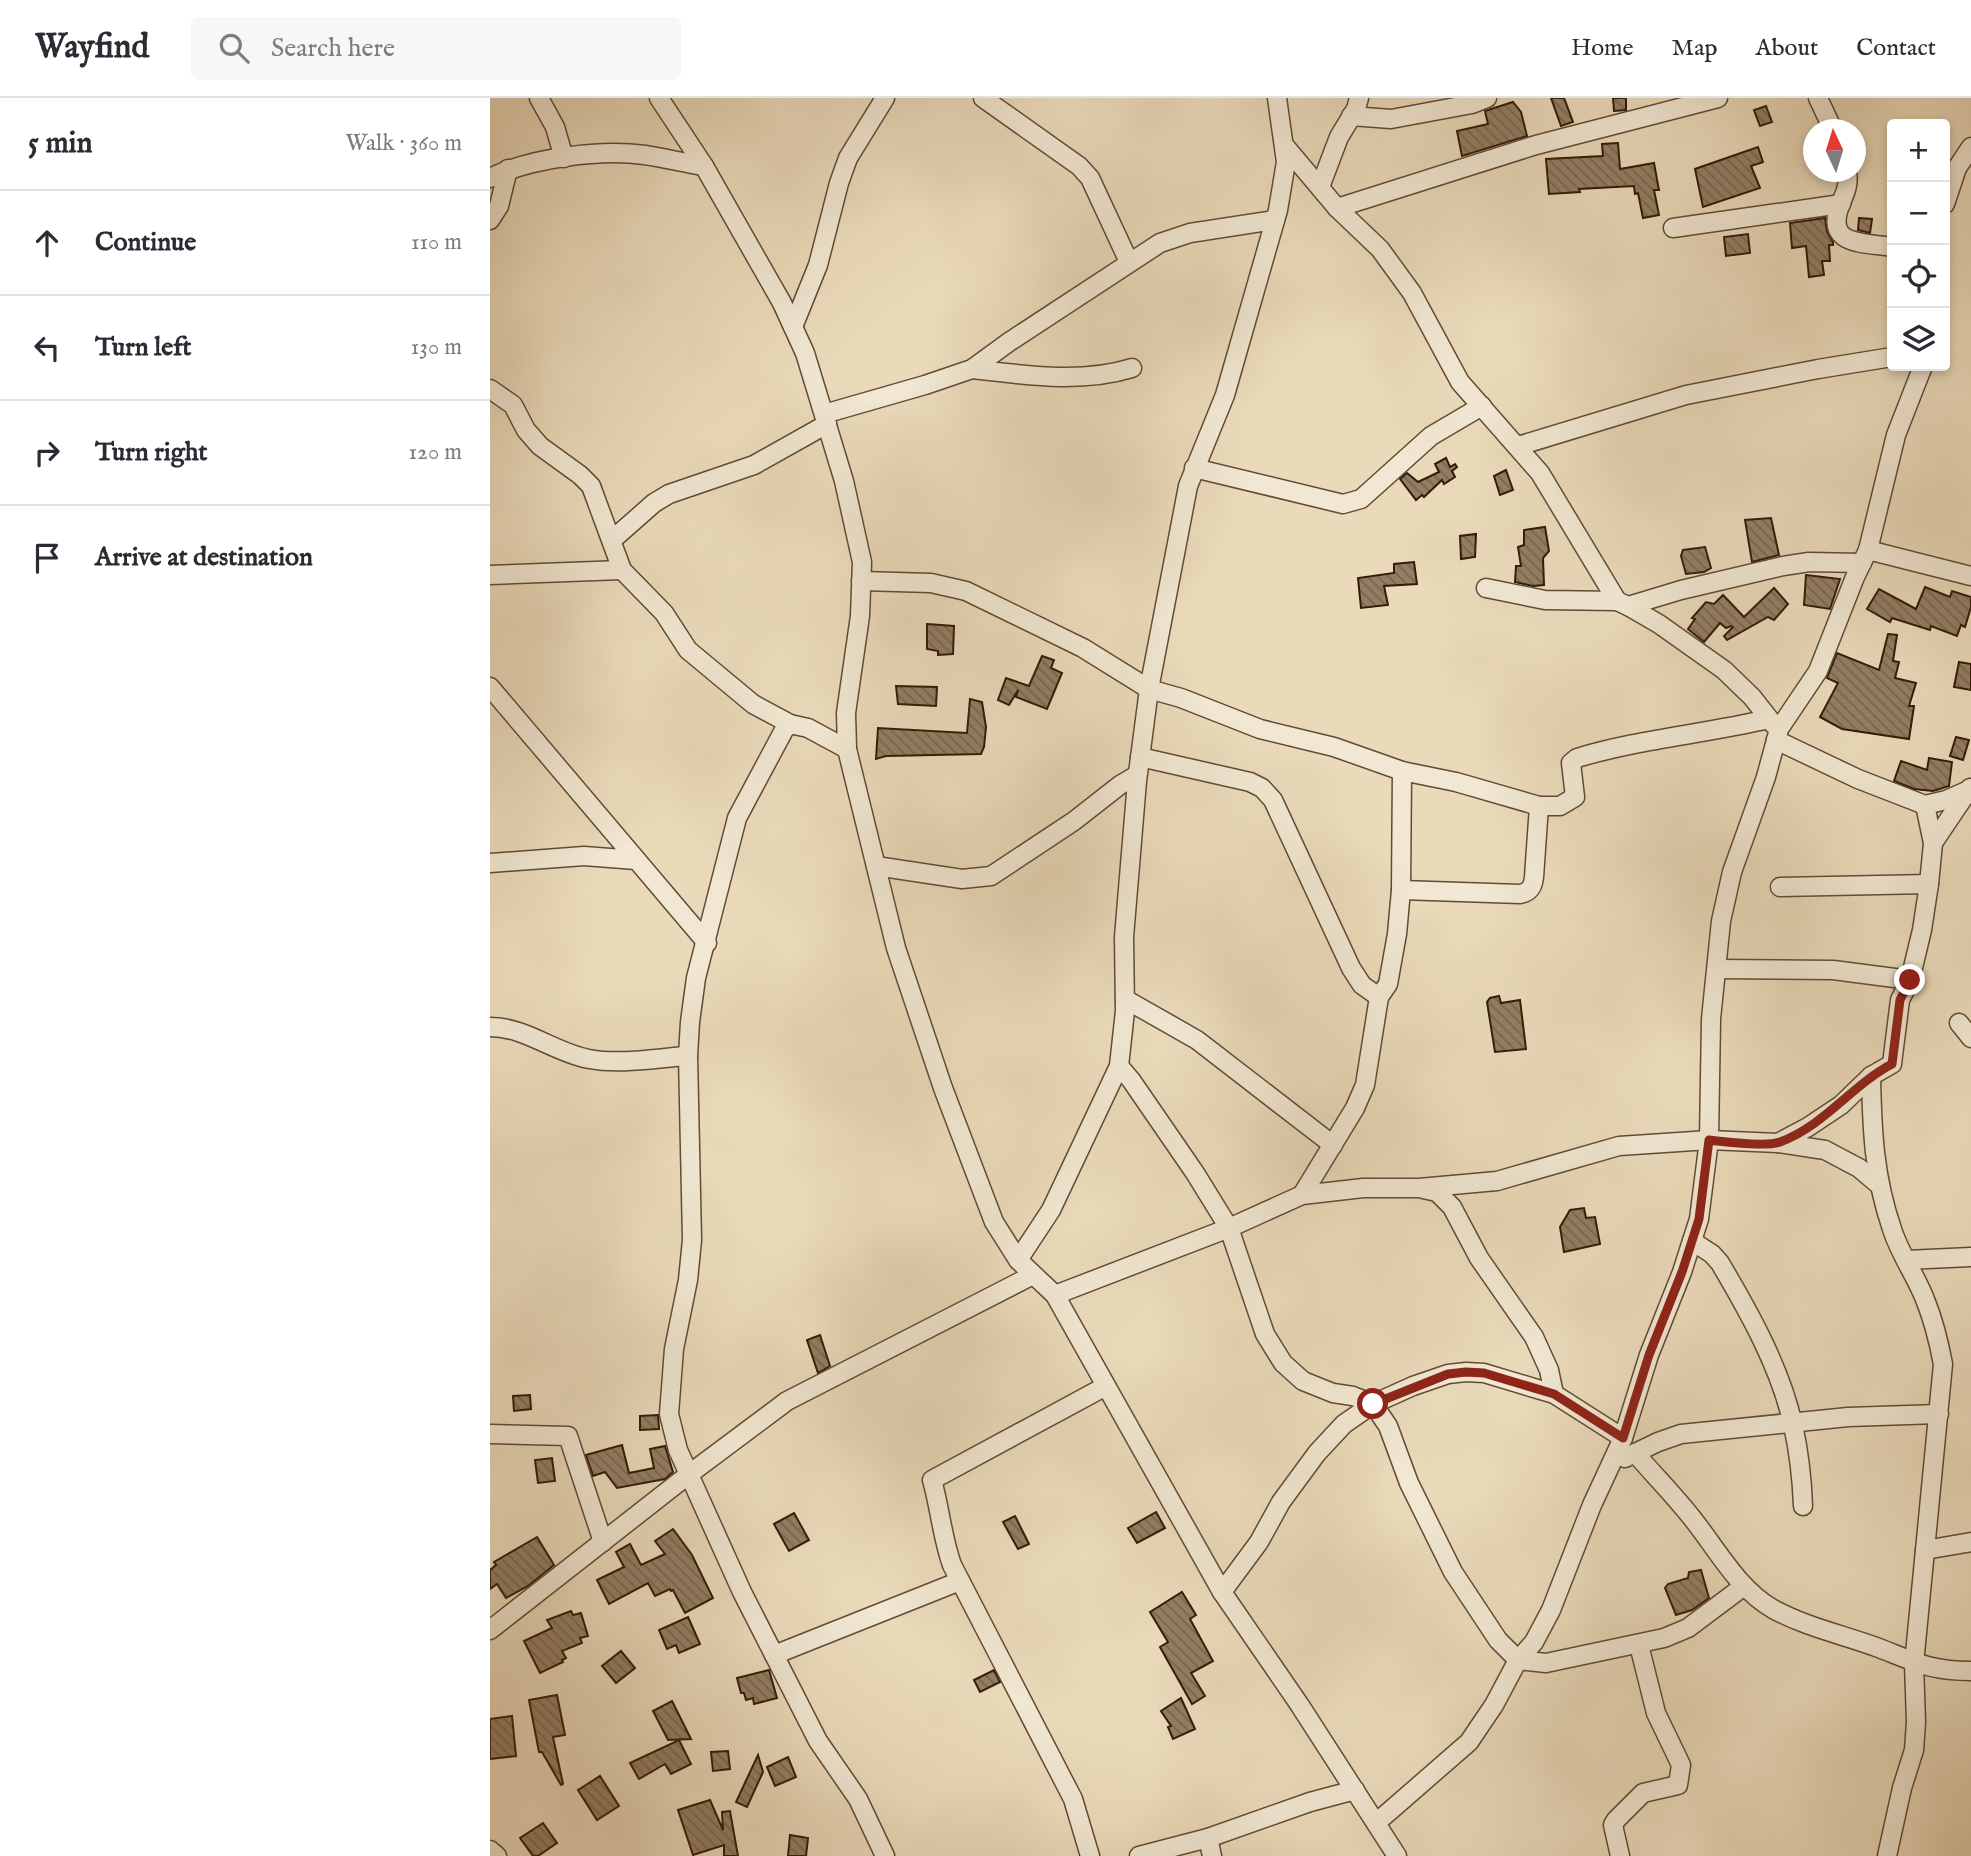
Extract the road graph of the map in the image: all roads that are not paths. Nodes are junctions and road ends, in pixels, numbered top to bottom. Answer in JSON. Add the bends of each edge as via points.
{"nodes":[{"id":1,"x":539,"y":98,"type":"edge"},
{"id":2,"x":885,"y":98,"type":"edge"},
{"id":3,"x":983,"y":98,"type":"edge"},
{"id":4,"x":1278,"y":98,"type":"edge"},
{"id":5,"x":1359,"y":98,"type":"edge"},
{"id":6,"x":1487,"y":98,"type":"edge"},
{"id":7,"x":1718,"y":98,"type":"edge"},
{"id":8,"x":1818,"y":98,"type":"edge"},
{"id":9,"x":663,"y":101,"type":"edge"},
{"id":10,"x":1351,"y":116,"type":"junction"},
{"id":11,"x":1828,"y":119,"type":"edge"},
{"id":12,"x":1284,"y":145,"type":"junction"},
{"id":13,"x":1971,"y":147,"type":"edge"},
{"id":14,"x":564,"y":158,"type":"junction"},
{"id":15,"x":704,"y":166,"type":"junction"},
{"id":16,"x":508,"y":169,"type":"junction"},
{"id":17,"x":490,"y":178,"type":"edge"},
{"id":18,"x":1848,"y":182,"type":"edge"},
{"id":19,"x":1320,"y":187,"type":"junction"},
{"id":20,"x":1950,"y":189,"type":"edge"},
{"id":21,"x":1840,"y":204,"type":"junction"},
{"id":22,"x":1337,"y":208,"type":"junction"},
{"id":23,"x":490,"y":220,"type":"edge"},
{"id":24,"x":1275,"y":220,"type":"junction"},
{"id":25,"x":1673,"y":228,"type":"dead end"},
{"id":26,"x":1887,"y":246,"type":"edge"},
{"id":27,"x":1129,"y":262,"type":"junction"},
{"id":28,"x":793,"y":327,"type":"junction"},
{"id":29,"x":1887,"y":359,"type":"edge"},
{"id":30,"x":1132,"y":368,"type":"dead end"},
{"id":31,"x":972,"y":369,"type":"junction"},
{"id":32,"x":1921,"y":371,"type":"edge"},
{"id":33,"x":490,"y":389,"type":"edge"},
{"id":34,"x":1482,"y":405,"type":"junction"},
{"id":35,"x":825,"y":419,"type":"junction"},
{"id":36,"x":1518,"y":446,"type":"junction"},
{"id":37,"x":1194,"y":468,"type":"junction"},
{"id":38,"x":612,"y":540,"type":"junction"},
{"id":39,"x":1865,"y":556,"type":"junction"},
{"id":40,"x":622,"y":570,"type":"junction"},
{"id":41,"x":490,"y":575,"type":"edge"},
{"id":42,"x":1971,"y":576,"type":"edge"},
{"id":43,"x":861,"y":581,"type":"junction"},
{"id":44,"x":1486,"y":589,"type":"dead end"},
{"id":45,"x":1622,"y":604,"type":"junction"},
{"id":46,"x":490,"y":687,"type":"edge"},
{"id":47,"x":1149,"y":689,"type":"junction"},
{"id":48,"x":790,"y":724,"type":"junction"},
{"id":49,"x":1774,"y":730,"type":"junction"},
{"id":50,"x":847,"y":749,"type":"junction"},
{"id":51,"x":1140,"y":757,"type":"junction"},
{"id":52,"x":1402,"y":771,"type":"junction"},
{"id":53,"x":1137,"y":775,"type":"junction"},
{"id":54,"x":1971,"y":788,"type":"edge"},
{"id":55,"x":1925,"y":805,"type":"junction"},
{"id":56,"x":1539,"y":806,"type":"junction"},
{"id":57,"x":1933,"y":844,"type":"junction"},
{"id":58,"x":636,"y":860,"type":"junction"},
{"id":59,"x":490,"y":863,"type":"edge"},
{"id":60,"x":876,"y":866,"type":"junction"},
{"id":61,"x":1929,"y":884,"type":"junction"},
{"id":62,"x":1780,"y":887,"type":"dead end"},
{"id":63,"x":1401,"y":890,"type":"junction"},
{"id":64,"x":707,"y":943,"type":"junction"},
{"id":65,"x":1717,"y":969,"type":"junction"},
{"id":66,"x":1910,"y":980,"type":"junction"},
{"id":67,"x":1380,"y":997,"type":"junction"},
{"id":68,"x":1125,"y":999,"type":"junction"},
{"id":69,"x":493,"y":1022,"type":"edge"},
{"id":70,"x":1959,"y":1023,"type":"dead end"},
{"id":71,"x":1971,"y":1038,"type":"edge"},
{"id":72,"x":688,"y":1056,"type":"junction"},
{"id":73,"x":1119,"y":1066,"type":"junction"},
{"id":74,"x":1871,"y":1076,"type":"junction"},
{"id":75,"x":1709,"y":1140,"type":"junction"},
{"id":76,"x":1778,"y":1143,"type":"junction"},
{"id":77,"x":1333,"y":1146,"type":"junction"},
{"id":78,"x":1878,"y":1184,"type":"junction"},
{"id":79,"x":1419,"y":1188,"type":"junction"},
{"id":80,"x":1302,"y":1195,"type":"junction"},
{"id":81,"x":1229,"y":1228,"type":"junction"},
{"id":82,"x":1692,"y":1241,"type":"junction"},
{"id":83,"x":1971,"y":1257,"type":"edge"},
{"id":84,"x":1018,"y":1260,"type":"junction"},
{"id":85,"x":1906,"y":1260,"type":"junction"},
{"id":86,"x":1032,"y":1275,"type":"junction"},
{"id":87,"x":1055,"y":1295,"type":"junction"},
{"id":88,"x":1106,"y":1386,"type":"junction"},
{"id":89,"x":1554,"y":1394,"type":"junction"},
{"id":90,"x":1373,"y":1404,"type":"junction"},
{"id":91,"x":1939,"y":1414,"type":"junction"},
{"id":92,"x":1793,"y":1422,"type":"junction"},
{"id":93,"x":490,"y":1434,"type":"edge"},
{"id":94,"x":1623,"y":1438,"type":"junction"},
{"id":95,"x":1635,"y":1453,"type":"junction"},
{"id":96,"x":1613,"y":1464,"type":"junction"},
{"id":97,"x":688,"y":1475,"type":"junction"},
{"id":98,"x":1803,"y":1506,"type":"dead end"},
{"id":99,"x":604,"y":1542,"type":"junction"},
{"id":100,"x":1971,"y":1542,"type":"edge"},
{"id":101,"x":1925,"y":1550,"type":"junction"},
{"id":102,"x":960,"y":1581,"type":"junction"},
{"id":103,"x":1744,"y":1586,"type":"junction"},
{"id":104,"x":1222,"y":1592,"type":"junction"},
{"id":105,"x":490,"y":1630,"type":"edge"},
{"id":106,"x":1639,"y":1645,"type":"junction"},
{"id":107,"x":774,"y":1656,"type":"junction"},
{"id":108,"x":1518,"y":1660,"type":"junction"},
{"id":109,"x":1914,"y":1664,"type":"junction"},
{"id":110,"x":1971,"y":1671,"type":"edge"},
{"id":111,"x":1355,"y":1790,"type":"junction"},
{"id":112,"x":1376,"y":1823,"type":"junction"},
{"id":113,"x":1208,"y":1838,"type":"junction"},
{"id":114,"x":490,"y":1850,"type":"edge"},
{"id":115,"x":1092,"y":1854,"type":"edge"},
{"id":116,"x":497,"y":1856,"type":"edge"},
{"id":117,"x":885,"y":1856,"type":"edge"},
{"id":118,"x":1139,"y":1856,"type":"edge"},
{"id":119,"x":1212,"y":1856,"type":"edge"},
{"id":120,"x":1397,"y":1856,"type":"edge"},
{"id":121,"x":1620,"y":1856,"type":"edge"},
{"id":122,"x":1887,"y":1856,"type":"edge"}],
"edges":[{"from":1,"to":14,"type":"street","via":[[555,127]]},
{"from":2,"to":28,"type":"street","via":[[848,158],[818,265]]},
{"from":3,"to":27,"type":"street","via":[[1090,178]]},
{"from":4,"to":12,"type":"street"},
{"from":5,"to":10,"type":"street"},
{"from":6,"to":10,"type":"street","via":[[1391,119]]},
{"from":7,"to":22,"type":"street","via":[[1536,145]]},
{"from":8,"to":11,"type":"street"},
{"from":9,"to":15,"type":"street"},
{"from":10,"to":19,"type":"street"},
{"from":12,"to":19,"type":"street"},
{"from":12,"to":24,"type":"street","via":[[1284,179]]},
{"from":13,"to":20,"type":"street"},
{"from":14,"to":15,"type":"street","via":[[642,155]]},
{"from":14,"to":16,"type":"street"},
{"from":15,"to":28,"type":"street"},
{"from":16,"to":17,"type":"street"},
{"from":16,"to":23,"type":"street","via":[[499,206]]},
{"from":18,"to":21,"type":"street"},
{"from":19,"to":22,"type":"street"},
{"from":21,"to":25,"type":"street"},
{"from":21,"to":26,"type":"street","via":[[1836,217],[1840,236]]},
{"from":22,"to":34,"type":"street","via":[[1380,249],[1412,293],[1460,382]]},
{"from":24,"to":27,"type":"street","via":[[1190,233],[1160,243]]},
{"from":24,"to":37,"type":"street","via":[[1225,395]]},
{"from":27,"to":31,"type":"street"},
{"from":28,"to":35,"type":"street","via":[[806,353]]},
{"from":29,"to":36,"type":"street","via":[[1686,395]]},
{"from":30,"to":31,"type":"street","via":[[1067,377]]},
{"from":31,"to":35,"type":"street"},
{"from":32,"to":39,"type":"street","via":[[1896,435]]},
{"from":33,"to":38,"type":"street","via":[[513,405],[540,446],[590,486]]},
{"from":34,"to":36,"type":"street"},
{"from":34,"to":37,"type":"street","via":[[1430,436],[1351,503]]},
{"from":35,"to":38,"type":"street","via":[[754,465],[669,494]]},
{"from":35,"to":43,"type":"street","via":[[862,562]]},
{"from":36,"to":45,"type":"street","via":[[1540,473]]},
{"from":37,"to":47,"type":"street"},
{"from":38,"to":40,"type":"street"},
{"from":39,"to":42,"type":"street"},
{"from":39,"to":45,"type":"street","via":[[1783,566]]},
{"from":39,"to":49,"type":"street","via":[[1818,671]]},
{"from":40,"to":41,"type":"street"},
{"from":40,"to":48,"type":"street","via":[[664,613],[688,650],[753,704]]},
{"from":43,"to":47,"type":"street","via":[[931,583],[966,591],[1083,648]]},
{"from":43,"to":50,"type":"street","via":[[846,713]]},
{"from":44,"to":45,"type":"street","via":[[1545,600]]},
{"from":45,"to":49,"type":"street","via":[[1724,670],[1752,698]]},
{"from":46,"to":58,"type":"street"},
{"from":47,"to":51,"type":"street"},
{"from":47,"to":52,"type":"street","via":[[1260,729],[1334,747]]},
{"from":48,"to":50,"type":"street","via":[[808,728]]},
{"from":48,"to":64,"type":"street","via":[[737,818]]},
{"from":49,"to":55,"type":"street","via":[[1858,779]]},
{"from":49,"to":56,"type":"street","via":[[1717,731],[1577,758],[1571,763],[1575,797],[1560,806]]},
{"from":49,"to":65,"type":"street","via":[[1766,777],[1732,872]]},
{"from":50,"to":60,"type":"street"},
{"from":51,"to":53,"type":"street"},
{"from":51,"to":67,"type":"street","via":[[1262,788],[1273,800],[1351,968],[1362,985]]},
{"from":52,"to":56,"type":"street"},
{"from":52,"to":63,"type":"street"},
{"from":53,"to":60,"type":"street","via":[[991,876],[961,878]]},
{"from":53,"to":68,"type":"street","via":[[1124,937]]},
{"from":54,"to":55,"type":"street"},
{"from":54,"to":57,"type":"street"},
{"from":55,"to":57,"type":"street"},
{"from":56,"to":63,"type":"street","via":[[1533,886],[1527,892]]},
{"from":57,"to":61,"type":"street"},
{"from":58,"to":59,"type":"street","via":[[584,856]]},
{"from":58,"to":64,"type":"street"},
{"from":60,"to":84,"type":"street","via":[[896,948],[943,1088],[994,1222]]},
{"from":61,"to":62,"type":"street"},
{"from":61,"to":66,"type":"street"},
{"from":63,"to":67,"type":"street","via":[[1388,984]]},
{"from":64,"to":72,"type":"street","via":[[696,978]]},
{"from":65,"to":66,"type":"street","via":[[1833,970]]},
{"from":65,"to":75,"type":"street"},
{"from":66,"to":74,"type":"street","via":[[1900,1000],[1892,1064]]},
{"from":67,"to":77,"type":"street","via":[[1365,1085]]},
{"from":68,"to":73,"type":"street"},
{"from":68,"to":77,"type":"street","via":[[1197,1040]]},
{"from":69,"to":72,"type":"street","via":[[588,1059]]},
{"from":70,"to":71,"type":"street"},
{"from":72,"to":97,"type":"street","via":[[692,1240],[674,1349],[669,1414]]},
{"from":73,"to":81,"type":"street"},
{"from":73,"to":84,"type":"street","via":[[1051,1210]]},
{"from":74,"to":76,"type":"street","via":[[1841,1105]]},
{"from":74,"to":78,"type":"street"},
{"from":75,"to":76,"type":"street"},
{"from":75,"to":79,"type":"street","via":[[1619,1146],[1497,1181]]},
{"from":75,"to":82,"type":"street"},
{"from":76,"to":78,"type":"street","via":[[1825,1150]]},
{"from":77,"to":80,"type":"street"},
{"from":78,"to":85,"type":"street"},
{"from":79,"to":80,"type":"street"},
{"from":79,"to":89,"type":"street","via":[[1437,1192],[1452,1207],[1479,1258],[1534,1337]]},
{"from":80,"to":81,"type":"street"},
{"from":81,"to":87,"type":"street"},
{"from":81,"to":90,"type":"street","via":[[1265,1334],[1283,1363],[1303,1381]]},
{"from":82,"to":92,"type":"street","via":[[1712,1254],[1732,1283],[1772,1362]]},
{"from":82,"to":94,"type":"street"},
{"from":83,"to":85,"type":"street"},
{"from":84,"to":86,"type":"street"},
{"from":85,"to":91,"type":"street","via":[[1926,1301],[1943,1364]]},
{"from":86,"to":87,"type":"street"},
{"from":86,"to":97,"type":"street","via":[[787,1401]]},
{"from":87,"to":88,"type":"street"},
{"from":88,"to":102,"type":"street","via":[[932,1479],[944,1544]]},
{"from":88,"to":104,"type":"street"},
{"from":89,"to":90,"type":"street","via":[[1466,1372],[1424,1382]]},
{"from":89,"to":94,"type":"street"},
{"from":90,"to":104,"type":"street","via":[[1344,1424],[1317,1453]]},
{"from":90,"to":108,"type":"street","via":[[1388,1426],[1409,1483],[1453,1572],[1498,1640]]},
{"from":91,"to":92,"type":"street"},
{"from":91,"to":101,"type":"street"},
{"from":92,"to":95,"type":"street","via":[[1681,1434]]},
{"from":92,"to":98,"type":"street"},
{"from":93,"to":99,"type":"street","via":[[568,1436]]},
{"from":94,"to":96,"type":"street"},
{"from":95,"to":96,"type":"street"},
{"from":95,"to":103,"type":"street"},
{"from":96,"to":108,"type":"street","via":[[1592,1505],[1552,1610]]},
{"from":97,"to":99,"type":"street"},
{"from":97,"to":107,"type":"street"},
{"from":99,"to":105,"type":"street"},
{"from":100,"to":101,"type":"street"},
{"from":101,"to":109,"type":"street"},
{"from":102,"to":107,"type":"street"},
{"from":102,"to":115,"type":"street","via":[[1073,1799]]},
{"from":103,"to":106,"type":"street","via":[[1688,1628]]},
{"from":103,"to":109,"type":"street","via":[[1772,1608],[1806,1624]]},
{"from":104,"to":111,"type":"street"},
{"from":106,"to":108,"type":"street","via":[[1546,1663]]},
{"from":106,"to":121,"type":"street","via":[[1656,1713],[1681,1765],[1681,1777],[1678,1784],[1643,1793],[1616,1820]]},
{"from":107,"to":117,"type":"street","via":[[818,1741],[858,1799]]},
{"from":108,"to":112,"type":"street","via":[[1469,1742]]},
{"from":109,"to":110,"type":"street"},
{"from":109,"to":122,"type":"street","via":[[1914,1750]]},
{"from":111,"to":112,"type":"street"},
{"from":111,"to":113,"type":"street"},
{"from":112,"to":120,"type":"street"},
{"from":113,"to":118,"type":"street"},
{"from":113,"to":119,"type":"street"},
{"from":114,"to":116,"type":"street"}]}
